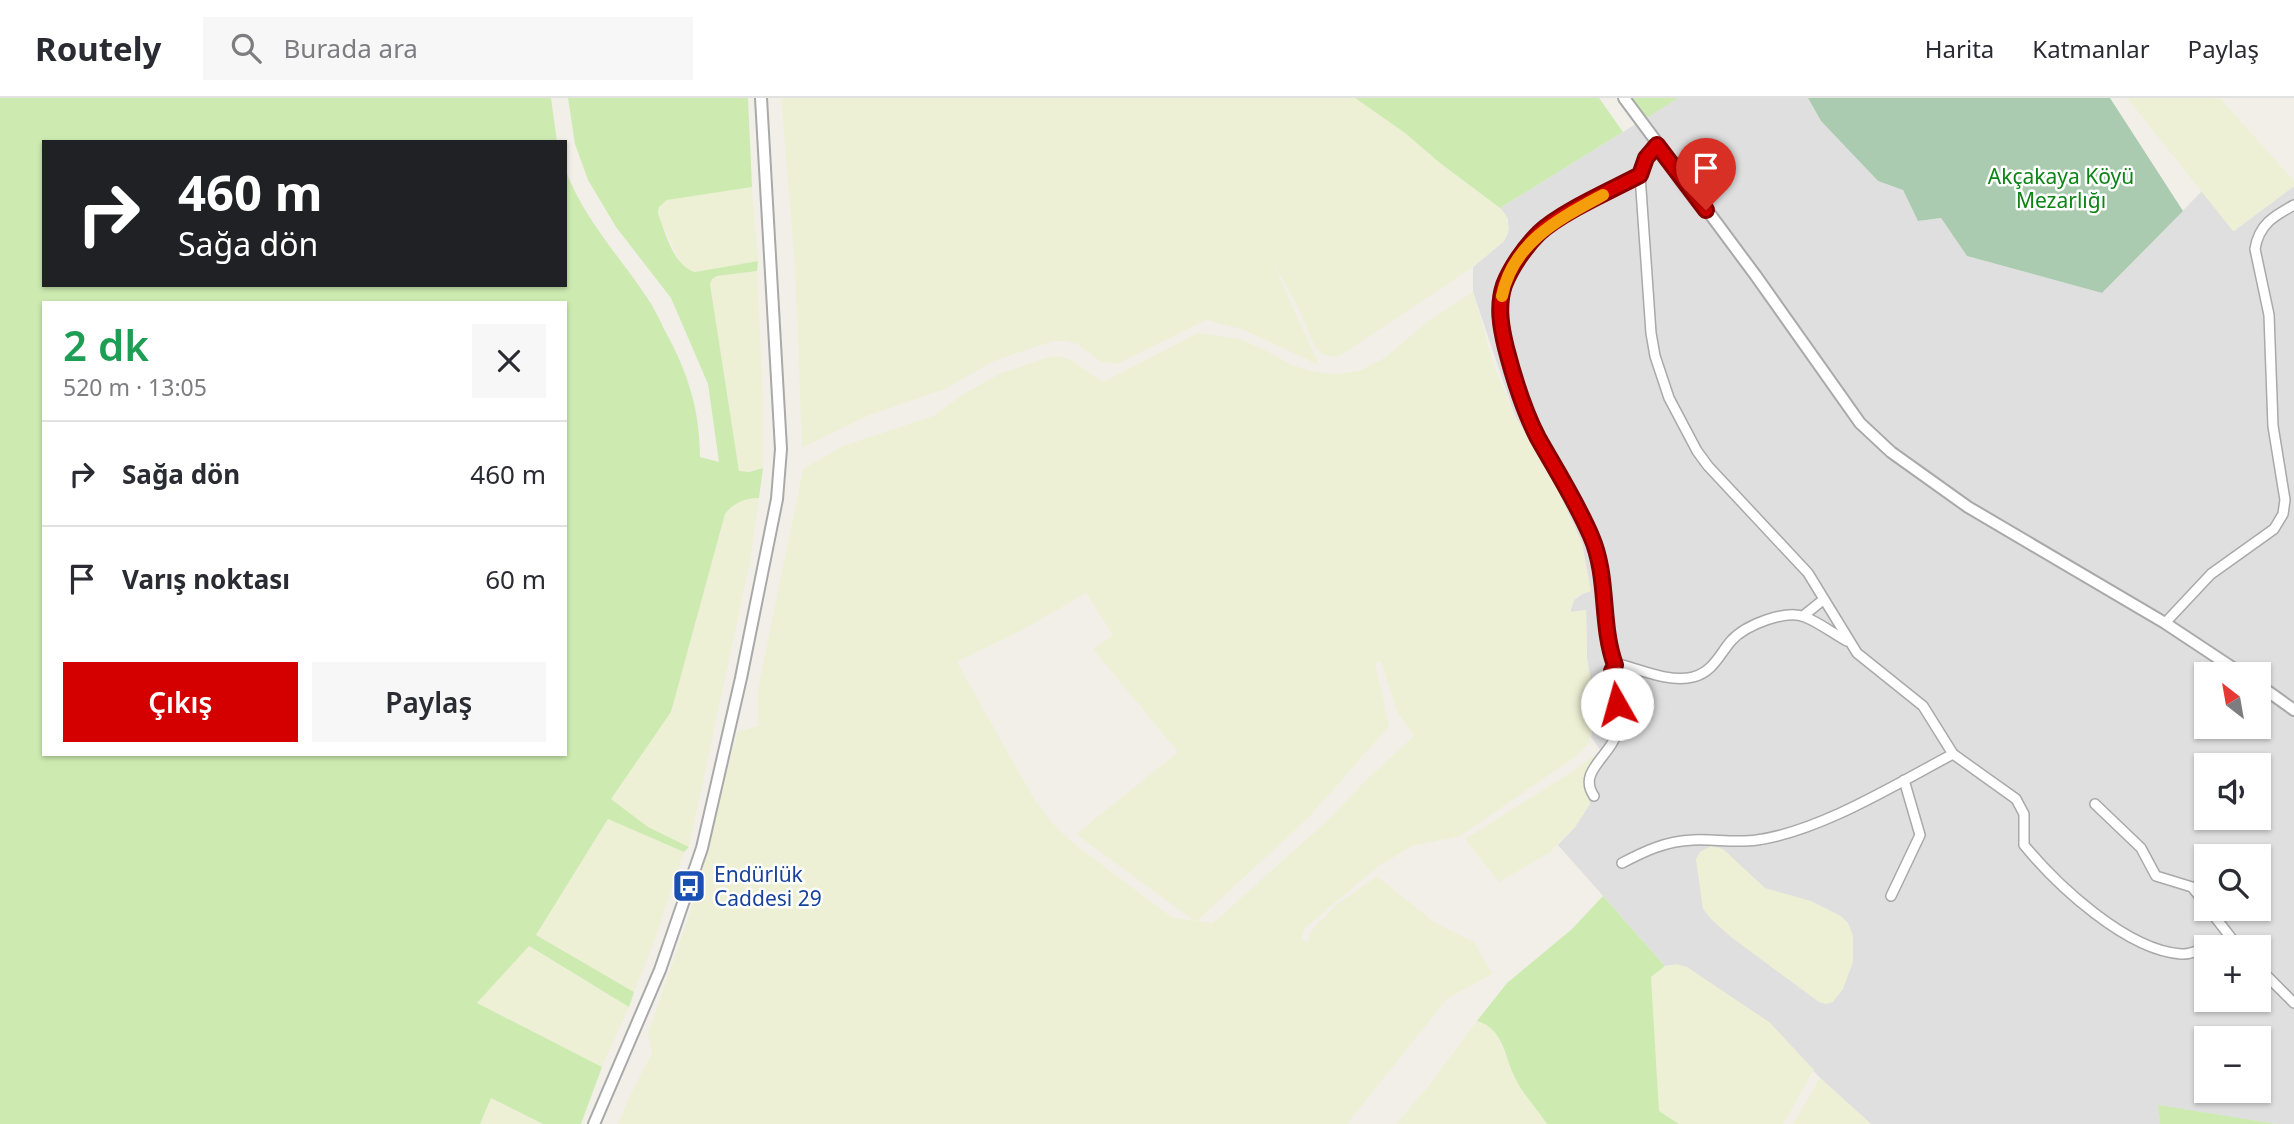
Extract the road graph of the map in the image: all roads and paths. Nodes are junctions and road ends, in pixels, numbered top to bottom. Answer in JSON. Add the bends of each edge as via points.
{"nodes":[{"id":1,"x":761,"y":98,"type":"edge"},
{"id":2,"x":1623,"y":98,"type":"edge"},
{"id":3,"x":1657,"y":145,"type":"junction"},
{"id":4,"x":1640,"y":175,"type":"junction"},
{"id":5,"x":2294,"y":205,"type":"edge"},
{"id":6,"x":1823,"y":600,"type":"junction"},
{"id":7,"x":1803,"y":616,"type":"junction"},
{"id":8,"x":2165,"y":623,"type":"junction"},
{"id":9,"x":1849,"y":642,"type":"junction"},
{"id":10,"x":2224,"y":662,"type":"edge"},
{"id":11,"x":1615,"y":665,"type":"junction"},
{"id":12,"x":2272,"y":694,"type":"edge"},
{"id":13,"x":2294,"y":710,"type":"edge"},
{"id":14,"x":1953,"y":754,"type":"junction"},
{"id":15,"x":1904,"y":780,"type":"junction"},
{"id":16,"x":1594,"y":796,"type":"dead end"},
{"id":17,"x":2095,"y":804,"type":"dead end"},
{"id":18,"x":1622,"y":863,"type":"dead end"},
{"id":19,"x":2194,"y":890,"type":"edge"},
{"id":20,"x":1891,"y":896,"type":"dead end"},
{"id":21,"x":2194,"y":951,"type":"edge"},
{"id":22,"x":2271,"y":980,"type":"edge"},
{"id":23,"x":2294,"y":1003,"type":"edge"},
{"id":24,"x":594,"y":1124,"type":"edge"}],
"edges":[{"from":1,"to":24,"type":"street","via":[[781,449],[776,499],[702,848],[660,970]]},
{"from":2,"to":3,"type":"street"},
{"from":3,"to":4,"type":"street"},
{"from":3,"to":8,"type":"street","via":[[1860,424],[1968,507]]},
{"from":4,"to":6,"type":"street","via":[[1651,333],[1669,398],[1708,466],[1787,548]]},
{"from":4,"to":11,"type":"street","via":[[1541,232],[1510,274],[1500,307],[1524,407],[1597,551]]},
{"from":5,"to":8,"type":"street","via":[[2265,224],[2255,249],[2269,315],[2273,426],[2285,500],[2283,514],[2274,529],[2211,574]]},
{"from":6,"to":7,"type":"street"},
{"from":6,"to":9,"type":"street"},
{"from":7,"to":9,"type":"street"},
{"from":7,"to":11,"type":"street","via":[[1751,625],[1708,670],[1694,677],[1678,679]]},
{"from":8,"to":10,"type":"street"},
{"from":9,"to":14,"type":"street","via":[[1923,706]]},
{"from":11,"to":16,"type":"street","via":[[1618,727],[1613,743],[1590,773],[1588,785]]},
{"from":12,"to":13,"type":"street"},
{"from":14,"to":15,"type":"street"},
{"from":14,"to":21,"type":"street","via":[[2016,799],[2024,814],[2024,845],[2050,877],[2129,938],[2182,954]]},
{"from":15,"to":18,"type":"street","via":[[1789,832],[1756,841],[1690,840],[1654,846]]},
{"from":15,"to":20,"type":"street","via":[[1920,835]]},
{"from":17,"to":19,"type":"street","via":[[2141,848],[2156,876]]},
{"from":22,"to":23,"type":"street"}]}
